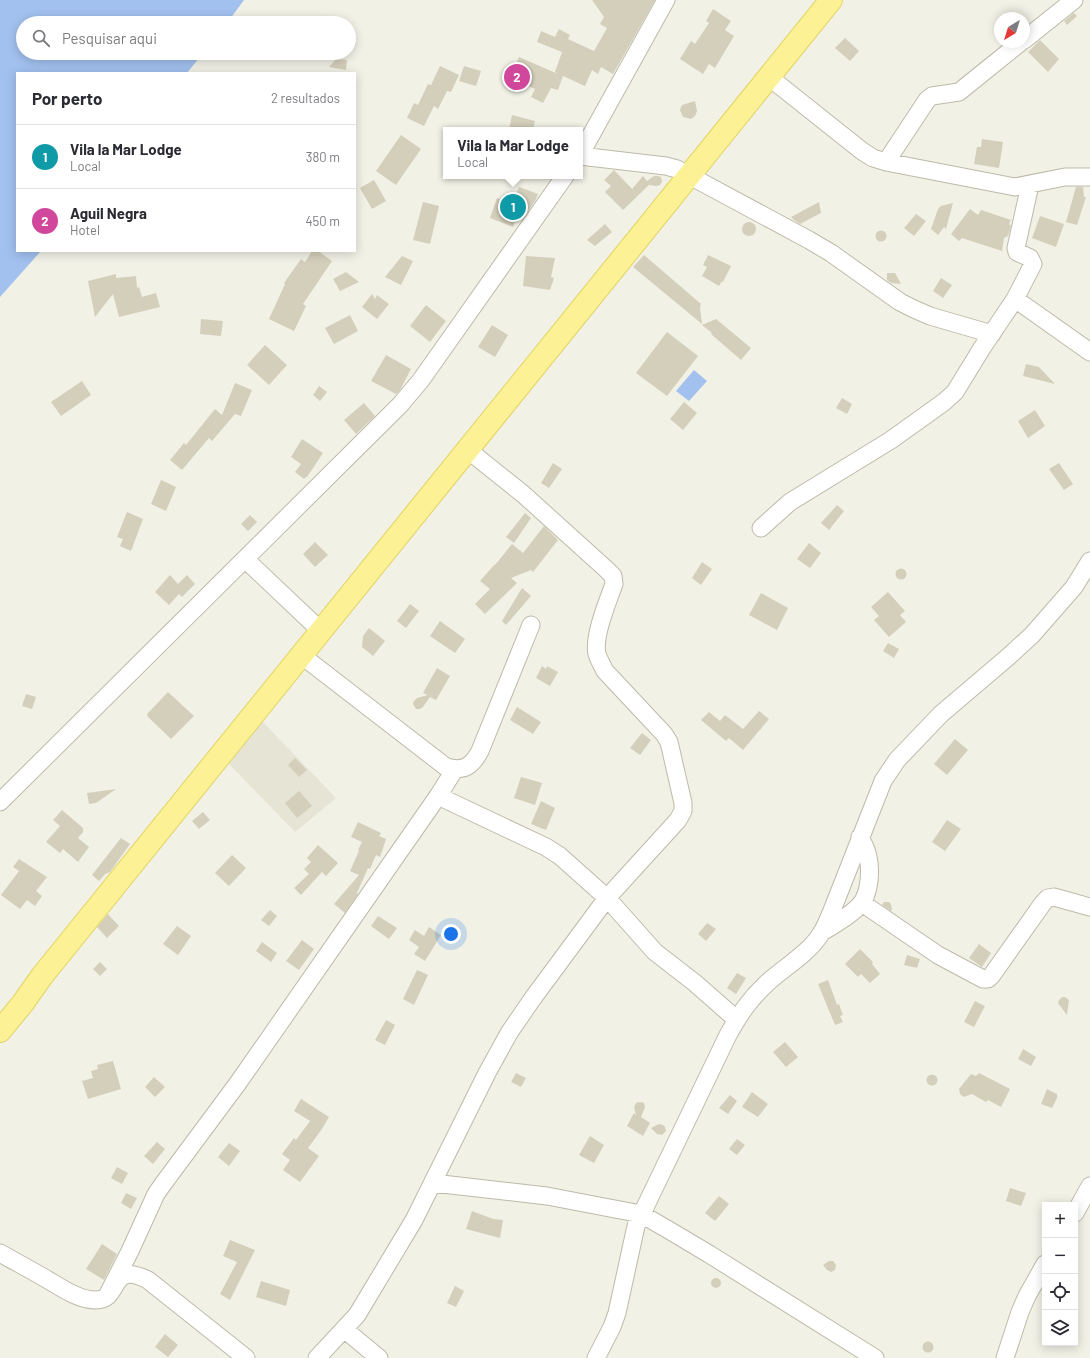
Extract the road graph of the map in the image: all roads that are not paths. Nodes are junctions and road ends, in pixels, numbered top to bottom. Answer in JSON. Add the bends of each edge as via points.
{"nodes":[{"id":1,"x":666,"y":0,"type":"edge"},
{"id":2,"x":831,"y":0,"type":"edge"},
{"id":3,"x":1074,"y":0,"type":"edge"},
{"id":4,"x":1030,"y":35,"type":"edge"},
{"id":5,"x":1014,"y":48,"type":"edge"},
{"id":6,"x":769,"y":77,"type":"junction"},
{"id":7,"x":583,"y":151,"type":"edge"},
{"id":8,"x":583,"y":156,"type":"edge"},
{"id":9,"x":886,"y":162,"type":"junction"},
{"id":10,"x":690,"y":175,"type":"junction"},
{"id":11,"x":1090,"y":177,"type":"edge"},
{"id":12,"x":564,"y":179,"type":"edge"},
{"id":13,"x":1030,"y":185,"type":"junction"},
{"id":14,"x":1016,"y":299,"type":"junction"},
{"id":15,"x":992,"y":334,"type":"junction"},
{"id":16,"x":1090,"y":352,"type":"edge"},
{"id":17,"x":468,"y":450,"type":"junction"},
{"id":18,"x":761,"y":528,"type":"dead end"},
{"id":19,"x":245,"y":559,"type":"junction"},
{"id":20,"x":1090,"y":561,"type":"edge"},
{"id":21,"x":531,"y":625,"type":"dead end"},
{"id":22,"x":321,"y":631,"type":"junction"},
{"id":23,"x":301,"y":655,"type":"junction"},
{"id":24,"x":455,"y":769,"type":"junction"},
{"id":25,"x":438,"y":796,"type":"junction"},
{"id":26,"x":0,"y":802,"type":"edge"},
{"id":27,"x":860,"y":837,"type":"junction"},
{"id":28,"x":607,"y":898,"type":"junction"},
{"id":29,"x":862,"y":903,"type":"junction"},
{"id":30,"x":1090,"y":907,"type":"edge"},
{"id":31,"x":822,"y":932,"type":"junction"},
{"id":32,"x":737,"y":1020,"type":"junction"},
{"id":33,"x":0,"y":1031,"type":"edge"},
{"id":34,"x":432,"y":1183,"type":"junction"},
{"id":35,"x":1090,"y":1186,"type":"edge"},
{"id":36,"x":1078,"y":1208,"type":"edge"},
{"id":37,"x":641,"y":1214,"type":"junction"},
{"id":38,"x":0,"y":1253,"type":"edge"},
{"id":39,"x":1042,"y":1269,"type":"edge"},
{"id":40,"x":107,"y":1296,"type":"junction"},
{"id":41,"x":344,"y":1329,"type":"junction"},
{"id":42,"x":246,"y":1358,"type":"edge"},
{"id":43,"x":317,"y":1358,"type":"edge"},
{"id":44,"x":379,"y":1358,"type":"edge"},
{"id":45,"x":596,"y":1358,"type":"edge"},
{"id":46,"x":875,"y":1358,"type":"edge"},
{"id":47,"x":1005,"y":1358,"type":"edge"}],
"edges":[{"from":1,"to":7,"type":"street"},
{"from":2,"to":6,"type":"main road"},
{"from":3,"to":4,"type":"street"},
{"from":5,"to":9,"type":"street","via":[[959,92],[932,96],[927,100]]},
{"from":6,"to":9,"type":"street","via":[[862,151]]},
{"from":6,"to":10,"type":"main road"},
{"from":8,"to":10,"type":"street","via":[[666,166]]},
{"from":9,"to":13,"type":"street","via":[[1004,186]]},
{"from":10,"to":15,"type":"street","via":[[820,246],[900,302],[930,316]]},
{"from":10,"to":17,"type":"main road"},
{"from":11,"to":13,"type":"street","via":[[1065,177]]},
{"from":12,"to":19,"type":"street","via":[[421,380],[400,405]]},
{"from":13,"to":14,"type":"street","via":[[1016,248],[1017,252],[1030,258],[1033,264]]},
{"from":14,"to":15,"type":"street"},
{"from":14,"to":16,"type":"street"},
{"from":15,"to":18,"type":"street","via":[[955,392],[944,402],[891,440],[790,502]]},
{"from":17,"to":22,"type":"main road"},
{"from":17,"to":28,"type":"street","via":[[523,494],[613,576],[614,584],[598,635],[599,661],[669,742],[683,811],[678,820]]},
{"from":19,"to":22,"type":"street"},
{"from":19,"to":26,"type":"street"},
{"from":20,"to":27,"type":"street","via":[[1074,587],[1032,636],[941,714],[897,760],[883,781]]},
{"from":21,"to":24,"type":"street","via":[[475,761],[467,767]]},
{"from":22,"to":23,"type":"main road"},
{"from":23,"to":24,"type":"street","via":[[446,767]]},
{"from":23,"to":33,"type":"main road"},
{"from":24,"to":25,"type":"street"},
{"from":25,"to":28,"type":"street","via":[[546,847],[560,856]]},
{"from":25,"to":40,"type":"street","via":[[238,1083],[156,1194]]},
{"from":27,"to":29,"type":"street","via":[[868,855],[870,869],[868,889]]},
{"from":27,"to":31,"type":"street"},
{"from":28,"to":32,"type":"street","via":[[655,952]]},
{"from":28,"to":34,"type":"street","via":[[509,1033],[486,1072]]},
{"from":29,"to":30,"type":"street","via":[[938,955],[983,979],[988,979],[992,975],[1048,898],[1054,897]]},
{"from":29,"to":31,"type":"street","via":[[853,912]]},
{"from":31,"to":32,"type":"street","via":[[812,945],[758,992]]},
{"from":32,"to":37,"type":"street"},
{"from":34,"to":37,"type":"street","via":[[547,1196]]},
{"from":34,"to":41,"type":"street","via":[[410,1227],[357,1315]]},
{"from":35,"to":36,"type":"street"},
{"from":37,"to":45,"type":"street","via":[[636,1226],[617,1313]]},
{"from":37,"to":46,"type":"street","via":[[668,1228]]},
{"from":38,"to":40,"type":"street","via":[[69,1292],[95,1300],[102,1300]]},
{"from":39,"to":47,"type":"street","via":[[1020,1312]]},
{"from":40,"to":42,"type":"street","via":[[122,1276],[129,1274],[148,1280]]},
{"from":41,"to":43,"type":"street"},
{"from":41,"to":44,"type":"street"}]}
